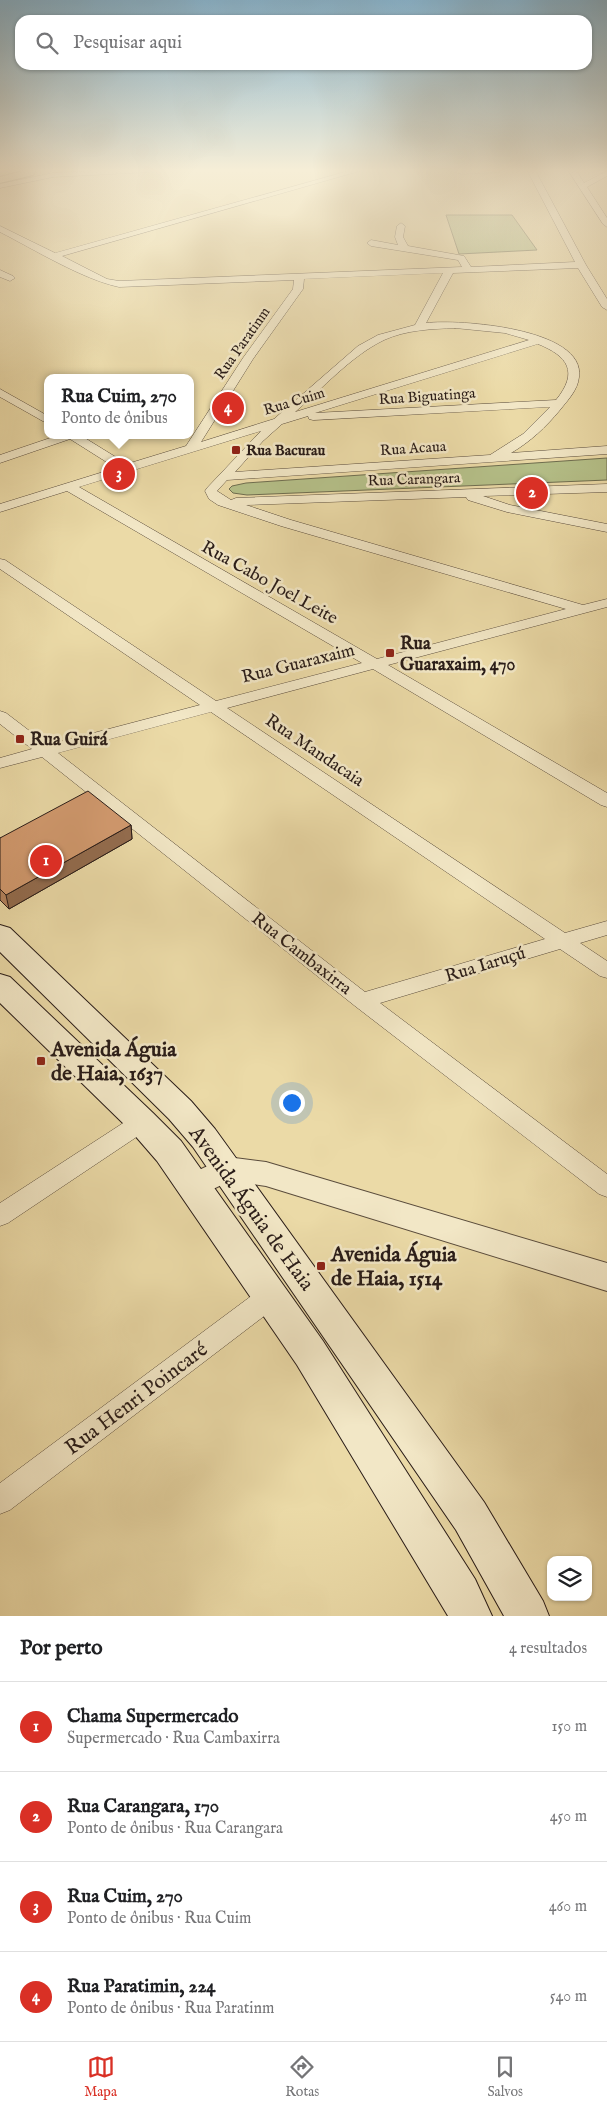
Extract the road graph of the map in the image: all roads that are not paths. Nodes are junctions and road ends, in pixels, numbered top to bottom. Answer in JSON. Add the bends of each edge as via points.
{"nodes":[{"id":1,"x":33,"y":245,"type":"edge"},
{"id":2,"x":91,"y":245,"type":"edge"},
{"id":3,"x":387,"y":245,"type":"edge"},
{"id":4,"x":571,"y":245,"type":"edge"},
{"id":5,"x":404,"y":248,"type":"joint"},
{"id":6,"x":53,"y":256,"type":"junction"},
{"id":7,"x":581,"y":265,"type":"junction"},
{"id":8,"x":467,"y":270,"type":"junction"},
{"id":9,"x":449,"y":271,"type":"junction"},
{"id":10,"x":0,"y":273,"type":"edge"},
{"id":11,"x":10,"y":278,"type":"dead end"},
{"id":12,"x":299,"y":278,"type":"junction"},
{"id":13,"x":607,"y":307,"type":"edge"},
{"id":14,"x":419,"y":328,"type":"junction"},
{"id":15,"x":539,"y":340,"type":"junction"},
{"id":16,"x":0,"y":392,"type":"edge"},
{"id":17,"x":559,"y":403,"type":"junction"},
{"id":18,"x":298,"y":416,"type":"junction"},
{"id":19,"x":44,"y":419,"type":"edge"},
{"id":20,"x":278,"y":422,"type":"junction"},
{"id":21,"x":59,"y":439,"type":"edge"},
{"id":22,"x":77,"y":439,"type":"edge"},
{"id":23,"x":190,"y":449,"type":"junction"},
{"id":24,"x":607,"y":450,"type":"edge"},
{"id":25,"x":493,"y":458,"type":"junction"},
{"id":26,"x":0,"y":459,"type":"edge"},
{"id":27,"x":126,"y":469,"type":"junction"},
{"id":28,"x":222,"y":477,"type":"junction"},
{"id":29,"x":69,"y":487,"type":"junction"},
{"id":30,"x":607,"y":488,"type":"edge"},
{"id":31,"x":462,"y":493,"type":"junction"},
{"id":32,"x":223,"y":502,"type":"junction"},
{"id":33,"x":0,"y":508,"type":"edge"},
{"id":34,"x":607,"y":528,"type":"edge"},
{"id":35,"x":0,"y":563,"type":"edge"},
{"id":36,"x":607,"y":603,"type":"edge"},
{"id":37,"x":581,"y":609,"type":"junction"},
{"id":38,"x":376,"y":664,"type":"junction"},
{"id":39,"x":213,"y":706,"type":"junction"},
{"id":40,"x":0,"y":716,"type":"edge"},
{"id":41,"x":45,"y":751,"type":"junction"},
{"id":42,"x":0,"y":763,"type":"edge"},
{"id":43,"x":607,"y":801,"type":"edge"},
{"id":44,"x":607,"y":928,"type":"edge"},
{"id":45,"x":0,"y":934,"type":"edge"},
{"id":46,"x":563,"y":941,"type":"junction"},
{"id":47,"x":607,"y":970,"type":"edge"},
{"id":48,"x":4,"y":996,"type":"edge"},
{"id":49,"x":362,"y":1001,"type":"junction"},
{"id":50,"x":142,"y":1122,"type":"junction"},
{"id":51,"x":227,"y":1169,"type":"junction"},
{"id":52,"x":194,"y":1186,"type":"junction"},
{"id":53,"x":607,"y":1187,"type":"edge"},
{"id":54,"x":0,"y":1216,"type":"edge"},
{"id":55,"x":604,"y":1278,"type":"edge"},
{"id":56,"x":271,"y":1296,"type":"junction"},
{"id":57,"x":0,"y":1500,"type":"edge"},
{"id":58,"x":471,"y":1616,"type":"edge"},
{"id":59,"x":528,"y":1616,"type":"edge"}],
"edges":[{"from":1,"to":6,"type":"street"},
{"from":2,"to":6,"type":"street"},
{"from":3,"to":5,"type":"street"},
{"from":4,"to":7,"type":"street"},
{"from":5,"to":8,"type":"street","via":[[461,258]]},
{"from":6,"to":12,"type":"street","via":[[104,281],[119,284]]},
{"from":7,"to":8,"type":"street"},
{"from":7,"to":13,"type":"street"},
{"from":8,"to":9,"type":"street"},
{"from":9,"to":12,"type":"street"},
{"from":9,"to":14,"type":"street"},
{"from":10,"to":11,"type":"street"},
{"from":12,"to":23,"type":"street","name":"Rua Paratinm","via":[[298,289],[248,358]]},
{"from":14,"to":15,"type":"street","via":[[484,327],[517,332]]},
{"from":14,"to":20,"type":"street","via":[[373,341]]},
{"from":15,"to":17,"type":"street","via":[[567,355],[575,370],[573,380]]},
{"from":15,"to":18,"type":"street","name":"Rua Cuim"},
{"from":16,"to":19,"type":"street"},
{"from":17,"to":18,"type":"street","name":"Rua Biguatinga"},
{"from":17,"to":25,"type":"street","via":[[521,444]]},
{"from":18,"to":20,"type":"street","name":"Rua Cuim"},
{"from":20,"to":23,"type":"street","name":"Rua Cuim"},
{"from":20,"to":28,"type":"street"},
{"from":21,"to":26,"type":"street"},
{"from":22,"to":27,"type":"street"},
{"from":23,"to":27,"type":"street","name":"Rua Cuim"},
{"from":24,"to":25,"type":"street","name":"Rua Acaua"},
{"from":25,"to":28,"type":"street","name":"Rua Acaua"},
{"from":27,"to":29,"type":"street","name":"Rua Cuim"},
{"from":28,"to":32,"type":"street","via":[[211,491]]},
{"from":29,"to":33,"type":"street","name":"Rua Cuim"},
{"from":29,"to":38,"type":"street","name":"Rua Cabo Joel Leite"},
{"from":30,"to":31,"type":"street","name":"Rua Carangara"},
{"from":31,"to":32,"type":"street","name":"Rua Carangara"},
{"from":31,"to":34,"type":"street","via":[[507,508]]},
{"from":32,"to":37,"type":"street"},
{"from":35,"to":39,"type":"street","name":"Rua Mandacaia"},
{"from":36,"to":37,"type":"street","name":"Rua Guaraxaim"},
{"from":37,"to":38,"type":"street","name":"Rua Guaraxaim"},
{"from":38,"to":39,"type":"street","name":"Rua Guaraxaim"},
{"from":38,"to":43,"type":"street","name":"Rua Cabo Joel Leite"},
{"from":39,"to":41,"type":"street","name":"Rua Guaraxaim"},
{"from":39,"to":46,"type":"street","name":"Rua Mandacaia"},
{"from":40,"to":41,"type":"street","name":"Rua Cambaxirra"},
{"from":41,"to":42,"type":"street","name":"Rua Guaraxaim"},
{"from":41,"to":49,"type":"street","name":"Rua Cambaxirra"},
{"from":44,"to":46,"type":"street","name":"Rua Iaruçú"},
{"from":45,"to":51,"type":"main road","name":"Avenida Águia de Haia","via":[[180,1110]]},
{"from":46,"to":47,"type":"street","name":"Rua Mandacaia"},
{"from":46,"to":49,"type":"street","name":"Rua Iaruçú"},
{"from":48,"to":50,"type":"main road","name":"Avenida Águia de Haia"},
{"from":49,"to":53,"type":"street","name":"Rua Cambaxirra"},
{"from":50,"to":52,"type":"main road","name":"Avenida Águia de Haia"},
{"from":50,"to":54,"type":"street"},
{"from":51,"to":52,"type":"street"},
{"from":51,"to":55,"type":"street","via":[[266,1174]]},
{"from":51,"to":59,"type":"main road","name":"Avenida Águia de Haia","via":[[470,1516]]},
{"from":52,"to":56,"type":"main road","name":"Avenida Águia de Haia"},
{"from":56,"to":57,"type":"street","name":"Rua Henri Poincaré"},
{"from":56,"to":58,"type":"main road","name":"Avenida Águia de Haia","via":[[310,1353]]}]}
